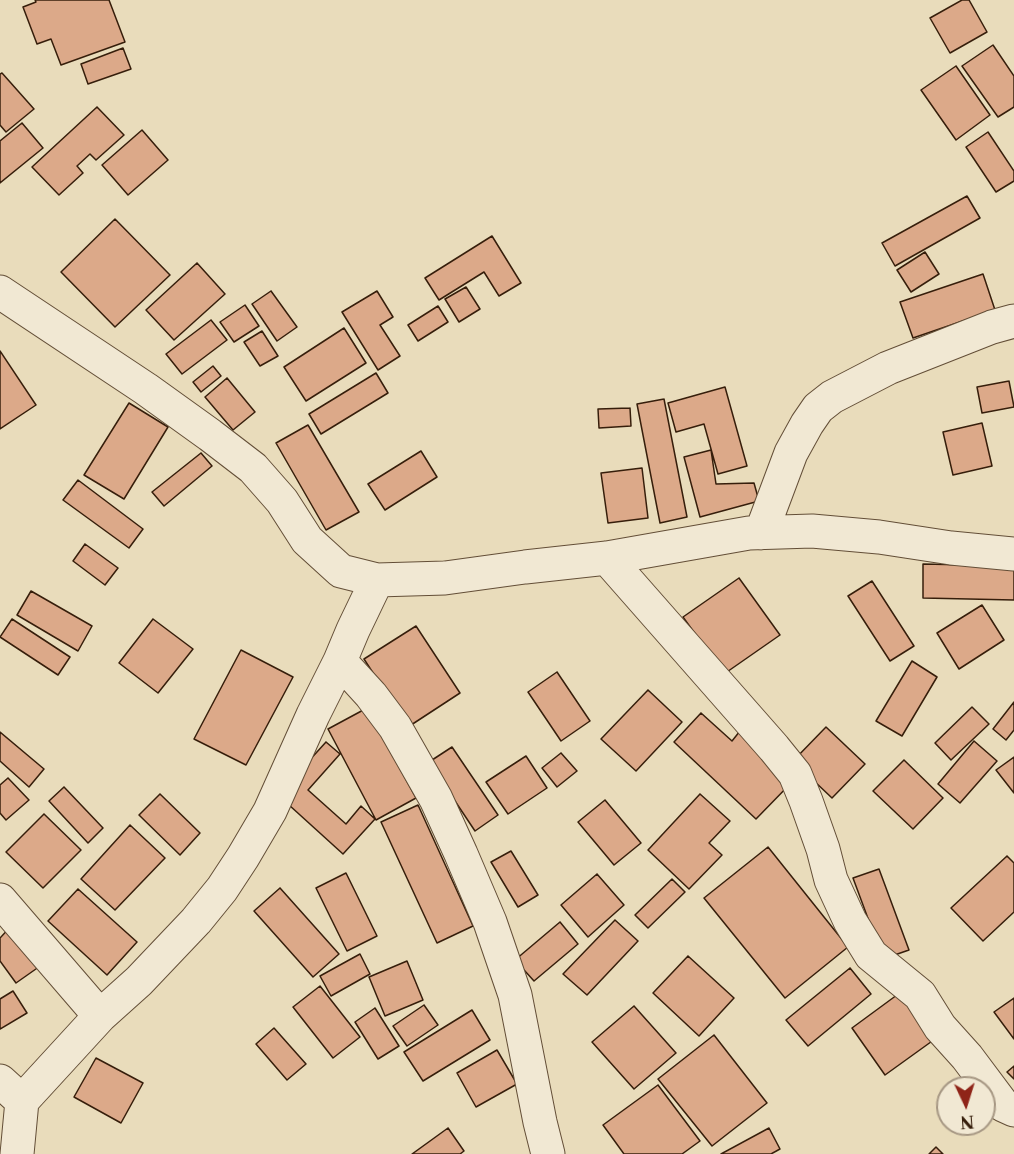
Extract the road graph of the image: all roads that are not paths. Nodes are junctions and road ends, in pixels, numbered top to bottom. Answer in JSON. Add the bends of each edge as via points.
{"nodes":[{"id":1,"x":0,"y":292,"type":"edge"},
{"id":2,"x":1014,"y":321,"type":"edge"},
{"id":3,"x":761,"y":533,"type":"junction"},
{"id":4,"x":1014,"y":554,"type":"edge"},
{"id":5,"x":607,"y":558,"type":"junction"},
{"id":6,"x":377,"y":580,"type":"junction"},
{"id":7,"x":340,"y":661,"type":"junction"},
{"id":8,"x":0,"y":900,"type":"edge"},
{"id":9,"x":100,"y":1016,"type":"junction"},
{"id":10,"x":11,"y":1091,"type":"edge"},
{"id":11,"x":1014,"y":1110,"type":"edge"},
{"id":12,"x":17,"y":1154,"type":"edge"},
{"id":13,"x":548,"y":1154,"type":"edge"}],
"edges":[{"from":1,"to":6,"type":"street","via":[[146,389],[253,468],[282,501],[307,540],[341,571]]},
{"from":2,"to":3,"type":"street","via":[[888,368],[818,408],[791,453]]},
{"from":3,"to":4,"type":"street","via":[[812,531]]},
{"from":3,"to":5,"type":"street"},
{"from":5,"to":6,"type":"street","via":[[445,578]]},
{"from":5,"to":11,"type":"street","via":[[795,774],[831,880],[871,955],[920,995],[940,1027],[1003,1105]]},
{"from":6,"to":7,"type":"street"},
{"from":7,"to":9,"type":"street","via":[[270,811],[227,881],[196,921]]},
{"from":7,"to":13,"type":"street","via":[[395,727],[436,799],[490,922],[515,995]]},
{"from":8,"to":9,"type":"street"},
{"from":9,"to":10,"type":"street"},
{"from":10,"to":12,"type":"street"}]}
